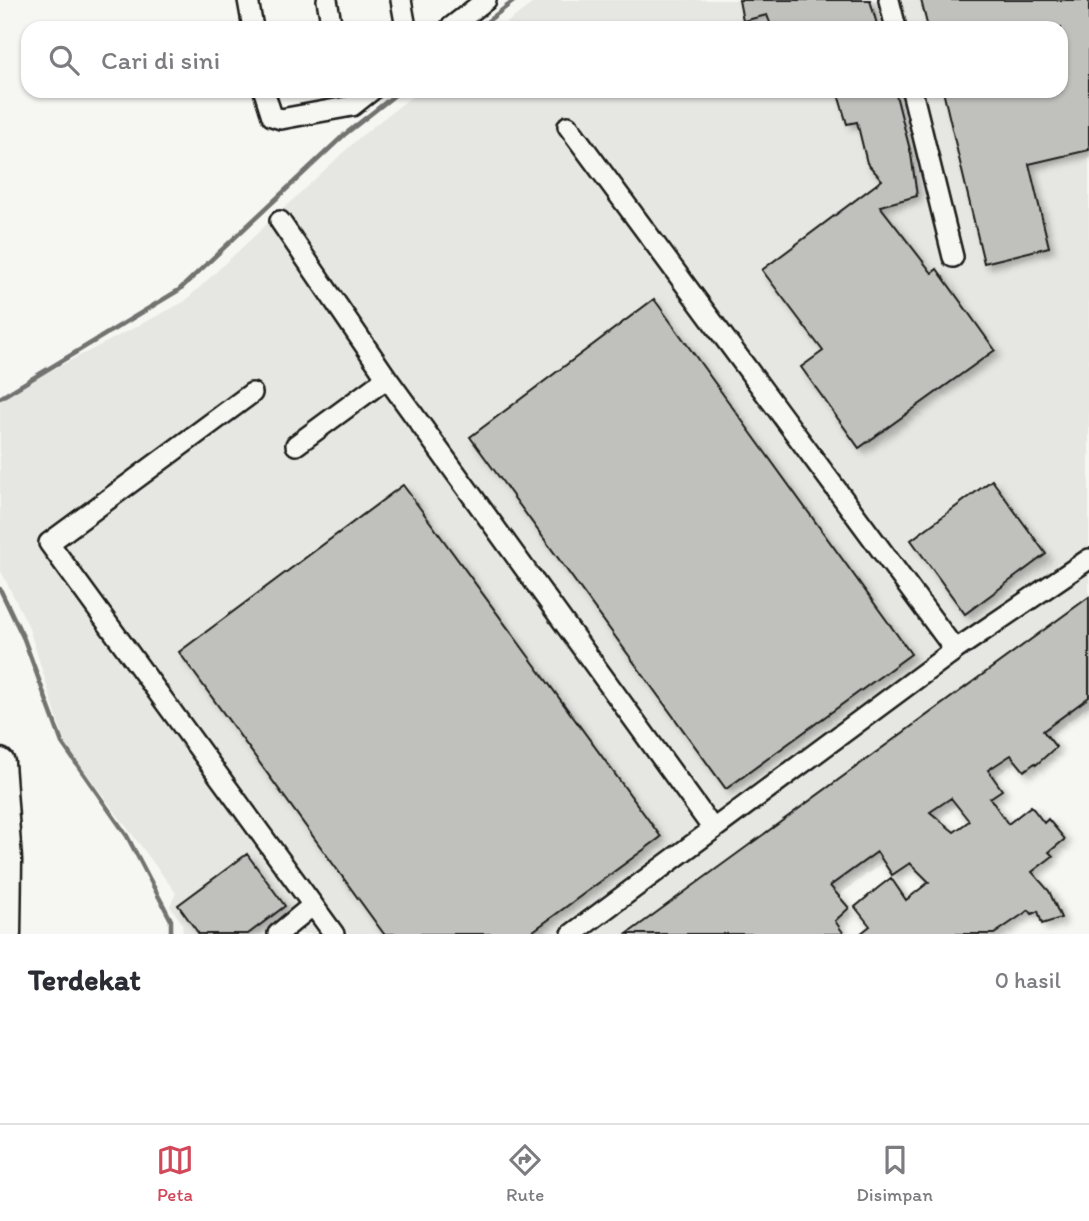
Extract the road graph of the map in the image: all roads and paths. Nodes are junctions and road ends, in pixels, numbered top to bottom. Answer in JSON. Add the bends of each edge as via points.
{"nodes":[{"id":1,"x":248,"y":0,"type":"edge"},
{"id":2,"x":327,"y":0,"type":"edge"},
{"id":3,"x":401,"y":0,"type":"edge"},
{"id":4,"x":889,"y":0,"type":"edge"},
{"id":5,"x":476,"y":4,"type":"edge"},
{"id":6,"x":252,"y":21,"type":"edge"},
{"id":7,"x":331,"y":21,"type":"edge"},
{"id":8,"x":405,"y":21,"type":"edge"},
{"id":9,"x":458,"y":21,"type":"edge"},
{"id":10,"x":894,"y":21,"type":"edge"},
{"id":11,"x":266,"y":98,"type":"edge"},
{"id":12,"x":914,"y":98,"type":"edge"},
{"id":13,"x":345,"y":99,"type":"edge"},
{"id":14,"x":568,"y":126,"type":"dead end"},
{"id":15,"x":280,"y":221,"type":"dead end"},
{"id":16,"x":953,"y":257,"type":"dead end"},
{"id":17,"x":387,"y":378,"type":"junction"},
{"id":18,"x":252,"y":393,"type":"dead end"},
{"id":19,"x":296,"y":445,"type":"dead end"},
{"id":20,"x":1089,"y":559,"type":"edge"},
{"id":21,"x":955,"y":650,"type":"junction"},
{"id":22,"x":0,"y":763,"type":"edge"},
{"id":23,"x":713,"y":829,"type":"junction"},
{"id":24,"x":313,"y":905,"type":"junction"},
{"id":25,"x":6,"y":934,"type":"edge"},
{"id":26,"x":278,"y":934,"type":"edge"},
{"id":27,"x":334,"y":934,"type":"edge"},
{"id":28,"x":572,"y":934,"type":"edge"}],
"edges":[{"from":1,"to":6,"type":"street"},
{"from":2,"to":7,"type":"street"},
{"from":3,"to":8,"type":"street"},
{"from":4,"to":10,"type":"street"},
{"from":5,"to":9,"type":"street"},
{"from":11,"to":13,"type":"street","via":[[272,116],[281,120]]},
{"from":12,"to":16,"type":"street"},
{"from":14,"to":21,"type":"street"},
{"from":15,"to":17,"type":"street"},
{"from":17,"to":19,"type":"street"},
{"from":17,"to":23,"type":"street"},
{"from":18,"to":24,"type":"street","via":[[49,543]]},
{"from":20,"to":21,"type":"street"},
{"from":21,"to":23,"type":"street"},
{"from":22,"to":25,"type":"highway","via":[[7,860]]},
{"from":23,"to":28,"type":"street"},
{"from":24,"to":26,"type":"street"},
{"from":24,"to":27,"type":"street"}]}
